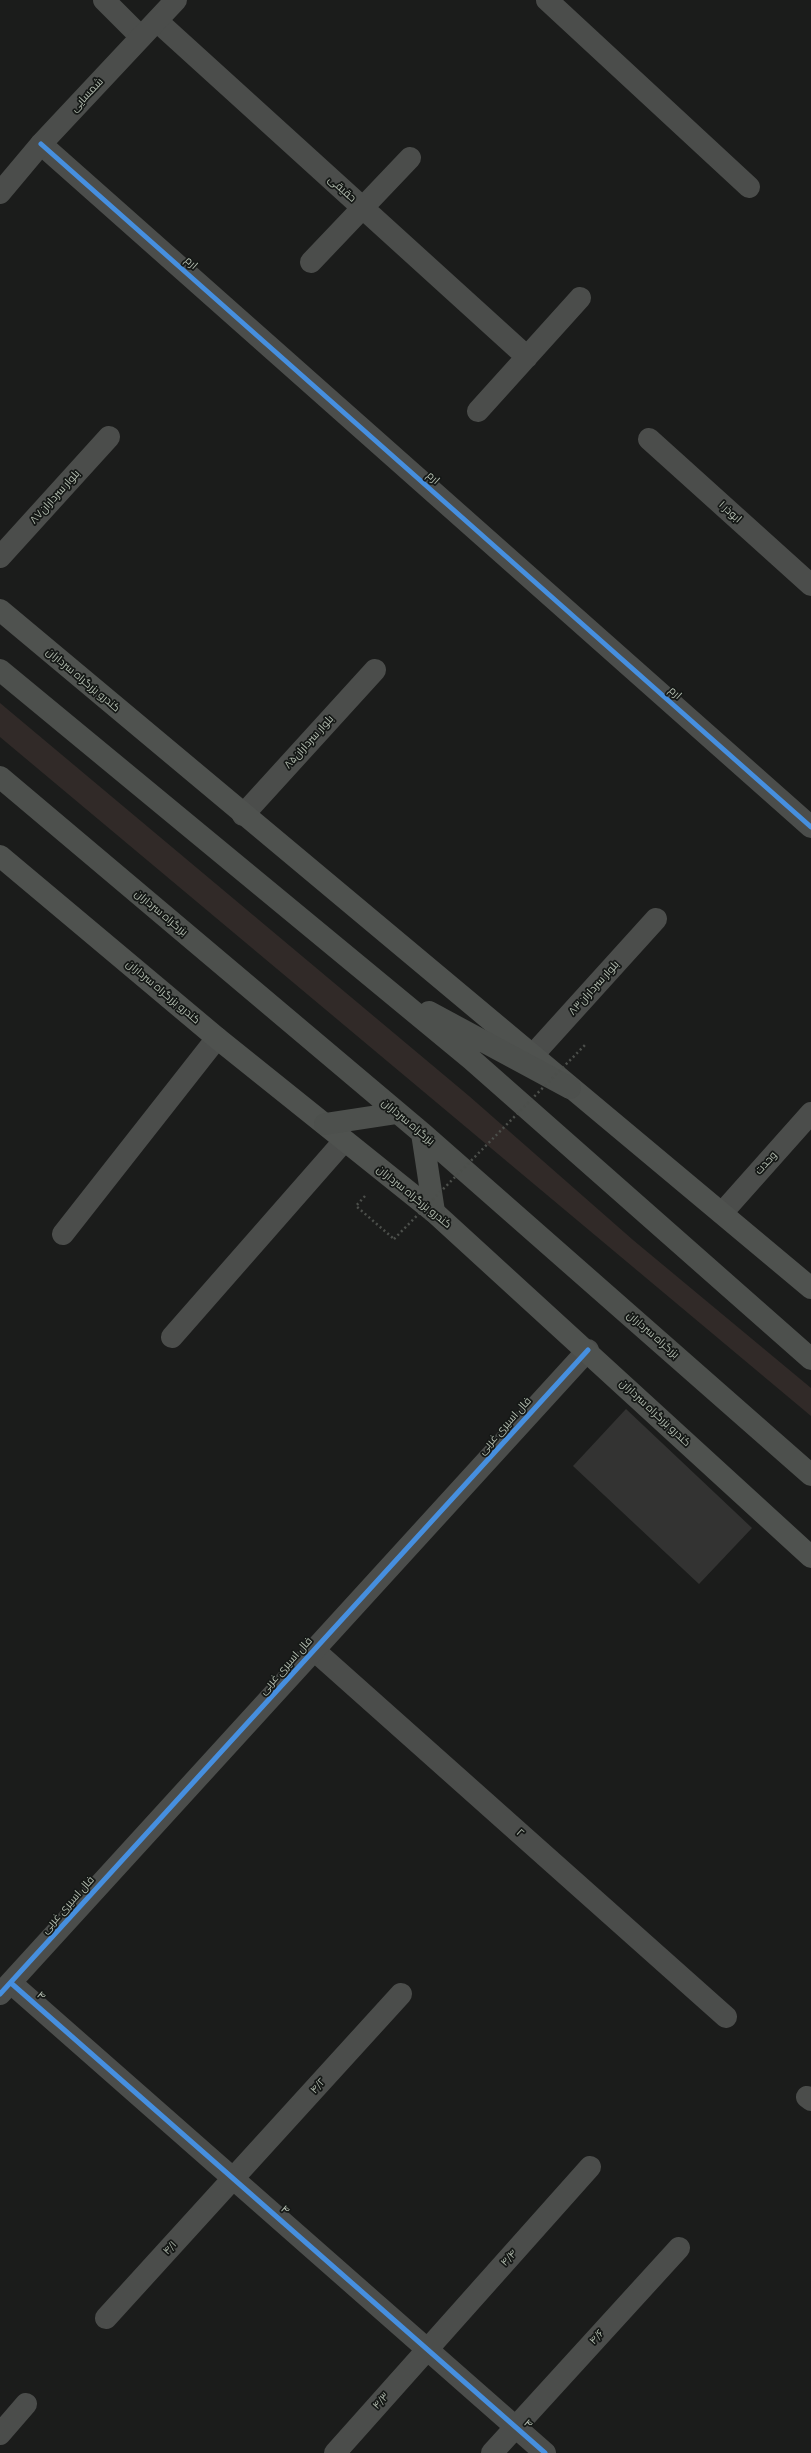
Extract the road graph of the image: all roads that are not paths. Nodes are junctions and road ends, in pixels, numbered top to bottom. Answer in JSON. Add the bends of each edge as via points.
{"nodes":[{"id":1,"x":104,"y":0,"type":"edge"},
{"id":2,"x":176,"y":0,"type":"edge"},
{"id":3,"x":547,"y":0,"type":"edge"},
{"id":4,"x":157,"y":21,"type":"junction"},
{"id":5,"x":142,"y":37,"type":"junction"},
{"id":6,"x":41,"y":144,"type":"junction"},
{"id":7,"x":410,"y":158,"type":"dead end"},
{"id":8,"x":749,"y":187,"type":"dead end"},
{"id":9,"x":0,"y":193,"type":"edge"},
{"id":10,"x":363,"y":208,"type":"junction"},
{"id":11,"x":311,"y":262,"type":"dead end"},
{"id":12,"x":580,"y":298,"type":"dead end"},
{"id":13,"x":526,"y":357,"type":"junction"},
{"id":14,"x":478,"y":410,"type":"dead end"},
{"id":15,"x":109,"y":437,"type":"dead end"},
{"id":16,"x":649,"y":439,"type":"dead end"},
{"id":17,"x":0,"y":557,"type":"edge"},
{"id":18,"x":811,"y":585,"type":"edge"},
{"id":19,"x":0,"y":610,"type":"edge"},
{"id":20,"x":0,"y":670,"type":"edge"},
{"id":21,"x":375,"y":670,"type":"dead end"},
{"id":22,"x":0,"y":777,"type":"edge"},
{"id":23,"x":243,"y":815,"type":"junction"},
{"id":24,"x":811,"y":827,"type":"edge"},
{"id":25,"x":3,"y":864,"type":"edge"},
{"id":26,"x":656,"y":919,"type":"dead end"},
{"id":27,"x":389,"y":990,"type":"junction"},
{"id":28,"x":217,"y":1038,"type":"junction"},
{"id":29,"x":532,"y":1056,"type":"junction"},
{"id":30,"x":570,"y":1088,"type":"junction"},
{"id":31,"x":397,"y":1113,"type":"junction"},
{"id":32,"x":811,"y":1113,"type":"edge"},
{"id":33,"x":325,"y":1124,"type":"junction"},
{"id":34,"x":422,"y":1133,"type":"junction"},
{"id":35,"x":344,"y":1141,"type":"junction"},
{"id":36,"x":434,"y":1212,"type":"junction"},
{"id":37,"x":722,"y":1213,"type":"junction"},
{"id":38,"x":63,"y":1234,"type":"dead end"},
{"id":39,"x":811,"y":1288,"type":"edge"},
{"id":40,"x":172,"y":1337,"type":"dead end"},
{"id":41,"x":588,"y":1350,"type":"junction"},
{"id":42,"x":811,"y":1359,"type":"edge"},
{"id":43,"x":811,"y":1474,"type":"edge"},
{"id":44,"x":811,"y":1558,"type":"edge"},
{"id":45,"x":314,"y":1650,"type":"junction"},
{"id":46,"x":5,"y":1989,"type":"edge"},
{"id":47,"x":402,"y":1994,"type":"dead end"},
{"id":48,"x":726,"y":2017,"type":"dead end"},
{"id":49,"x":590,"y":2167,"type":"dead end"},
{"id":50,"x":234,"y":2178,"type":"junction"},
{"id":51,"x":678,"y":2248,"type":"dead end"},
{"id":52,"x":106,"y":2318,"type":"dead end"},
{"id":53,"x":427,"y":2349,"type":"junction"},
{"id":54,"x":26,"y":2404,"type":"dead end"},
{"id":55,"x":516,"y":2427,"type":"junction"},
{"id":56,"x":0,"y":2434,"type":"edge"},
{"id":57,"x":334,"y":2453,"type":"edge"},
{"id":58,"x":492,"y":2453,"type":"edge"},
{"id":59,"x":545,"y":2453,"type":"edge"}],
"edges":[{"from":1,"to":5,"type":"street"},
{"from":2,"to":4,"type":"street","name":"شمسایی"},
{"from":3,"to":8,"type":"street"},
{"from":4,"to":5,"type":"street","name":"شمسایی"},
{"from":4,"to":10,"type":"street","name":"حقیقی"},
{"from":5,"to":6,"type":"street","name":"شمسایی"},
{"from":6,"to":9,"type":"street","name":"شمسایی"},
{"from":6,"to":24,"type":"street","name":"ارم"},
{"from":7,"to":10,"type":"street"},
{"from":10,"to":11,"type":"street"},
{"from":10,"to":13,"type":"street","name":"حقیقی"},
{"from":12,"to":13,"type":"street"},
{"from":13,"to":14,"type":"street"},
{"from":15,"to":17,"type":"street","name":"بلوار سرداران۸۷"},
{"from":16,"to":18,"type":"street","name":"ابوذر ۱"},
{"from":19,"to":23,"type":"main road","name":"کندرو بزرگراه سرداران"},
{"from":20,"to":27,"type":"highway"},
{"from":21,"to":23,"type":"street","name":"بلوار سرداران۸۵"},
{"from":22,"to":31,"type":"highway","name":"بزرگراه سرداران"},
{"from":23,"to":29,"type":"main road","name":"کندرو بزرگراه سرداران"},
{"from":25,"to":28,"type":"main road","name":"کندرو بزرگراه سرداران"},
{"from":26,"to":29,"type":"street","name":"بلوار سرداران۸۳"},
{"from":27,"to":30,"type":"highway"},
{"from":27,"to":42,"type":"highway"},
{"from":28,"to":33,"type":"main road","name":"کندرو بزرگراه سرداران"},
{"from":28,"to":38,"type":"street"},
{"from":29,"to":30,"type":"main road","name":"کندرو بزرگراه سرداران"},
{"from":30,"to":37,"type":"main road","name":"کندرو بزرگراه سرداران"},
{"from":31,"to":33,"type":"highway"},
{"from":31,"to":34,"type":"highway","name":"بزرگراه سرداران"},
{"from":32,"to":37,"type":"street","name":"وحدت"},
{"from":33,"to":35,"type":"main road","name":"کندرو بزرگراه سرداران"},
{"from":34,"to":36,"type":"highway"},
{"from":34,"to":43,"type":"highway","name":"بزرگراه سرداران"},
{"from":35,"to":36,"type":"main road","name":"کندرو بزرگراه سرداران"},
{"from":35,"to":40,"type":"street"},
{"from":36,"to":41,"type":"main road","name":"کندرو بزرگراه سرداران"},
{"from":37,"to":39,"type":"main road","name":"کندرو بزرگراه سرداران"},
{"from":41,"to":44,"type":"main road","name":"کندرو بزرگراه سرداران"},
{"from":41,"to":45,"type":"street","name":"فال اسیری غربی"},
{"from":45,"to":46,"type":"street","name":"فال اسیری غربی"},
{"from":45,"to":48,"type":"street","name":"۲"},
{"from":46,"to":50,"type":"street","name":"۴"},
{"from":47,"to":50,"type":"street","name":"۴/۲"},
{"from":49,"to":53,"type":"street","name":"۴/۴"},
{"from":50,"to":52,"type":"street","name":"۴/۱"},
{"from":50,"to":53,"type":"street","name":"۴"},
{"from":51,"to":55,"type":"street","name":"۴/۶"},
{"from":53,"to":55,"type":"street","name":"۴"},
{"from":53,"to":57,"type":"street","name":"۴/۳"},
{"from":54,"to":56,"type":"street"},
{"from":55,"to":58,"type":"street","name":"۴/۶"},
{"from":55,"to":59,"type":"street","name":"۴"}]}
